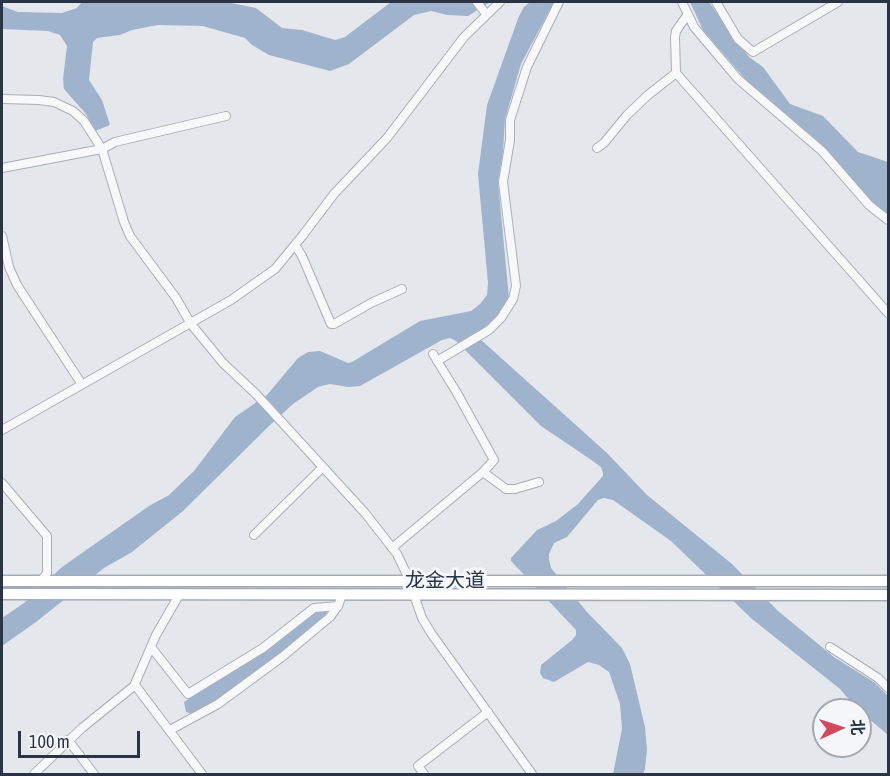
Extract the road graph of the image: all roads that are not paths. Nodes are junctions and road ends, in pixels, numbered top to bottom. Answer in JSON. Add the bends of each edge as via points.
{"nodes":[{"id":1,"x":500,"y":2,"type":"edge"},
{"id":2,"x":559,"y":2,"type":"edge"},
{"id":3,"x":684,"y":2,"type":"edge"},
{"id":4,"x":716,"y":2,"type":"edge"},
{"id":5,"x":838,"y":2,"type":"edge"},
{"id":6,"x":482,"y":8,"type":"edge"},
{"id":7,"x":688,"y":14,"type":"junction"},
{"id":8,"x":676,"y":73,"type":"junction"},
{"id":9,"x":2,"y":99,"type":"edge"},
{"id":10,"x":226,"y":116,"type":"dead end"},
{"id":11,"x":597,"y":148,"type":"dead end"},
{"id":12,"x":102,"y":149,"type":"junction"},
{"id":13,"x":2,"y":168,"type":"edge"},
{"id":14,"x":888,"y":220,"type":"edge"},
{"id":15,"x":2,"y":236,"type":"edge"},
{"id":16,"x":295,"y":245,"type":"junction"},
{"id":17,"x":402,"y":289,"type":"dead end"},
{"id":18,"x":888,"y":313,"type":"edge"},
{"id":19,"x":191,"y":324,"type":"junction"},
{"id":20,"x":81,"y":383,"type":"junction"},
{"id":21,"x":2,"y":430,"type":"edge"},
{"id":22,"x":323,"y":467,"type":"junction"},
{"id":23,"x":483,"y":472,"type":"junction"},
{"id":24,"x":539,"y":482,"type":"dead end"},
{"id":25,"x":2,"y":483,"type":"edge"},
{"id":26,"x":254,"y":536,"type":"dead end"},
{"id":27,"x":392,"y":548,"type":"junction"},
{"id":28,"x":2,"y":581,"type":"edge"},
{"id":29,"x":41,"y":581,"type":"junction"},
{"id":30,"x":410,"y":581,"type":"junction"},
{"id":31,"x":888,"y":581,"type":"edge"},
{"id":32,"x":2,"y":594,"type":"edge"},
{"id":33,"x":179,"y":594,"type":"junction"},
{"id":34,"x":342,"y":595,"type":"junction"},
{"id":35,"x":414,"y":595,"type":"junction"},
{"id":36,"x":888,"y":595,"type":"edge"},
{"id":37,"x":338,"y":606,"type":"junction"},
{"id":38,"x":151,"y":647,"type":"junction"},
{"id":39,"x":831,"y":647,"type":"dead end"},
{"id":40,"x":135,"y":685,"type":"junction"},
{"id":41,"x":888,"y":688,"type":"edge"},
{"id":42,"x":488,"y":712,"type":"junction"},
{"id":43,"x":170,"y":730,"type":"junction"},
{"id":44,"x":68,"y":740,"type":"junction"},
{"id":45,"x":34,"y":774,"type":"edge"},
{"id":46,"x":94,"y":774,"type":"edge"},
{"id":47,"x":202,"y":774,"type":"edge"},
{"id":48,"x":424,"y":774,"type":"edge"},
{"id":49,"x":532,"y":774,"type":"edge"}],
"edges":[{"from":1,"to":6,"type":"street"},
{"from":2,"to":23,"type":"street","via":[[527,67],[510,120],[503,182],[516,286],[511,305],[481,335],[435,357],[494,460]]},
{"from":3,"to":7,"type":"street"},
{"from":4,"to":5,"type":"street","via":[[738,39],[753,52]]},
{"from":6,"to":16,"type":"street","via":[[373,155],[334,194]]},
{"from":7,"to":8,"type":"street","via":[[676,31]]},
{"from":7,"to":14,"type":"street","via":[[694,27],[738,79],[822,151],[869,205]]},
{"from":8,"to":11,"type":"street","via":[[648,95]]},
{"from":8,"to":18,"type":"street"},
{"from":9,"to":12,"type":"street","via":[[46,100],[67,108],[84,121]]},
{"from":10,"to":12,"type":"street","via":[[115,142]]},
{"from":12,"to":13,"type":"street"},
{"from":12,"to":19,"type":"street","via":[[127,229]]},
{"from":15,"to":20,"type":"street","via":[[17,285]]},
{"from":16,"to":17,"type":"street","via":[[331,324]]},
{"from":16,"to":19,"type":"street","via":[[266,276]]},
{"from":19,"to":20,"type":"street"},
{"from":19,"to":22,"type":"street"},
{"from":20,"to":21,"type":"street"},
{"from":22,"to":26,"type":"street"},
{"from":22,"to":27,"type":"street"},
{"from":23,"to":24,"type":"street","via":[[506,489]]},
{"from":23,"to":27,"type":"street"},
{"from":25,"to":29,"type":"street","via":[[47,536],[46,573]]},
{"from":27,"to":30,"type":"street"},
{"from":28,"to":29,"type":"main road","name":"龙金大道"},
{"from":29,"to":30,"type":"main road","name":"龙金大道"},
{"from":30,"to":31,"type":"main road","name":"龙金大道"},
{"from":32,"to":33,"type":"main road","name":"龙金大道"},
{"from":33,"to":34,"type":"main road","name":"龙金大道"},
{"from":33,"to":38,"type":"street"},
{"from":34,"to":35,"type":"main road","name":"龙金大道"},
{"from":34,"to":37,"type":"street"},
{"from":35,"to":36,"type":"main road","name":"龙金大道"},
{"from":35,"to":42,"type":"street","via":[[422,618]]},
{"from":37,"to":38,"type":"street","via":[[314,608],[263,648],[188,694]]},
{"from":37,"to":43,"type":"street","via":[[330,617],[258,675],[202,714]]},
{"from":38,"to":40,"type":"street"},
{"from":39,"to":41,"type":"street"},
{"from":40,"to":43,"type":"street"},
{"from":40,"to":44,"type":"street"},
{"from":42,"to":48,"type":"street","via":[[418,766]]},
{"from":42,"to":49,"type":"street"},
{"from":43,"to":47,"type":"street"},
{"from":44,"to":45,"type":"street"},
{"from":44,"to":46,"type":"street"}]}
